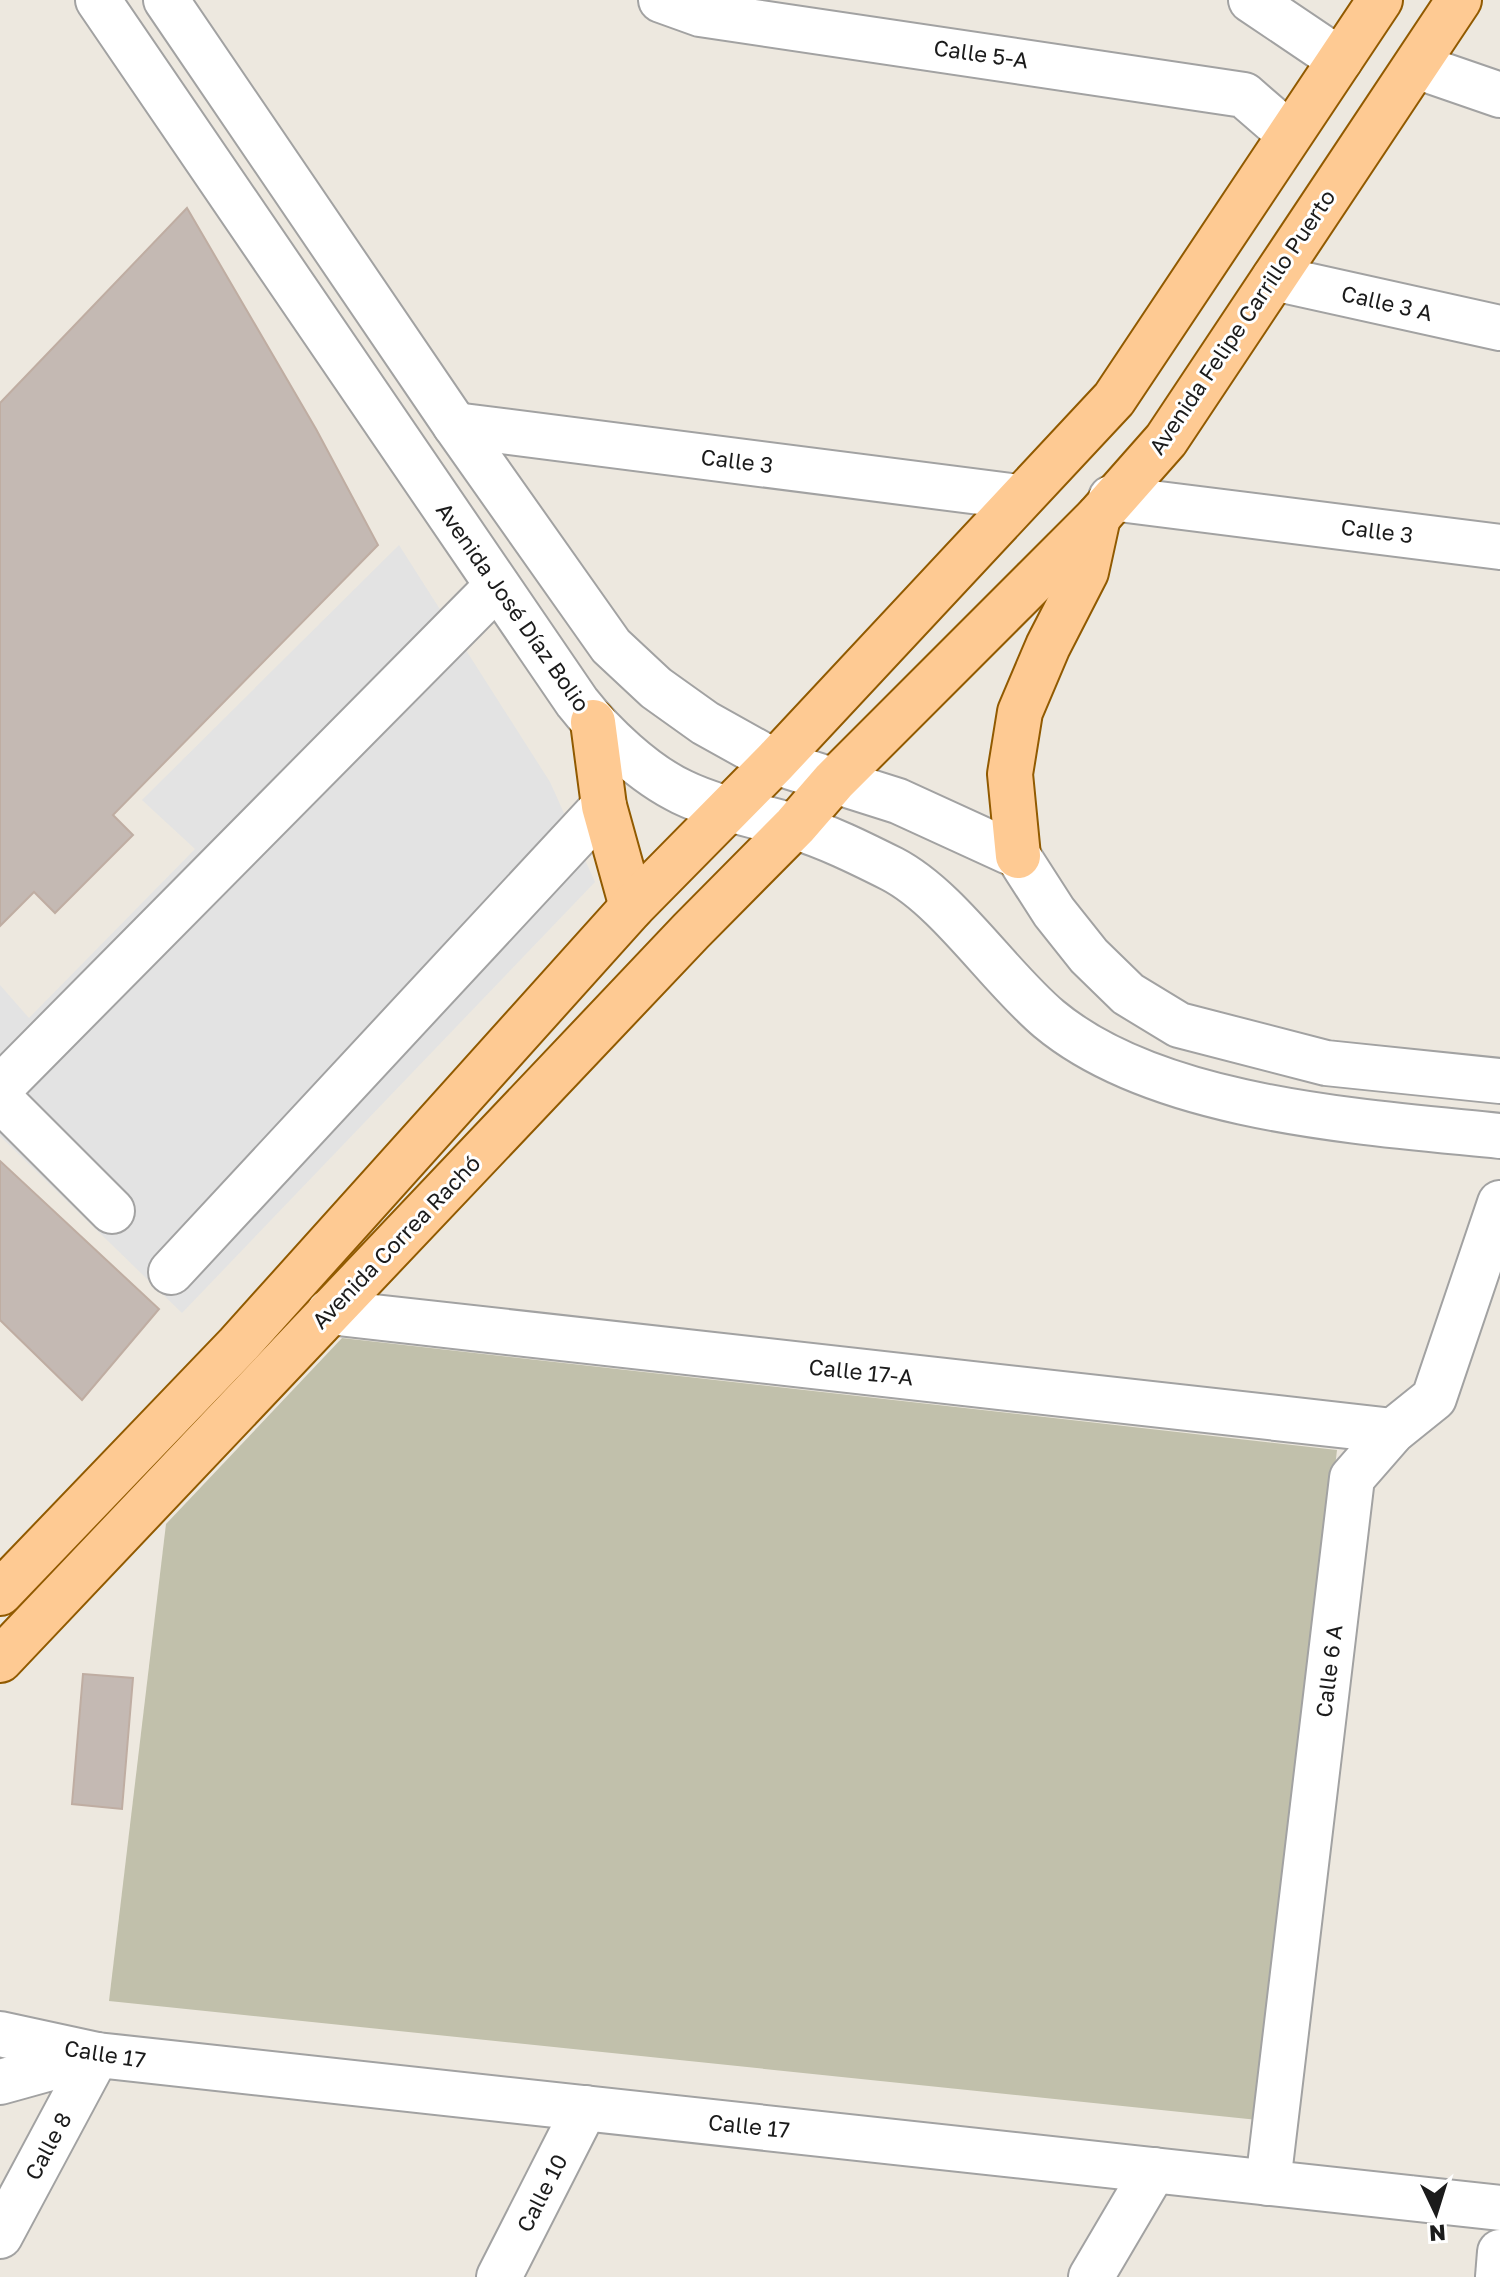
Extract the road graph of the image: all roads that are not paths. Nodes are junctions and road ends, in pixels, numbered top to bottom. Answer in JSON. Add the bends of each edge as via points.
{"nodes":[{"id":1,"x":98,"y":0,"type":"edge"},
{"id":2,"x":166,"y":0,"type":"edge"},
{"id":3,"x":661,"y":0,"type":"edge"},
{"id":4,"x":1251,"y":0,"type":"edge"},
{"id":5,"x":1459,"y":0,"type":"edge"},
{"id":6,"x":1371,"y":3,"type":"edge"},
{"id":7,"x":1340,"y":60,"type":"junction"},
{"id":8,"x":1416,"y":66,"type":"junction"},
{"id":9,"x":1500,"y":95,"type":"edge"},
{"id":10,"x":1289,"y":134,"type":"junction"},
{"id":11,"x":1274,"y":278,"type":"junction"},
{"id":12,"x":385,"y":323,"type":"junction"},
{"id":13,"x":1500,"y":328,"type":"edge"},
{"id":14,"x":338,"y":352,"type":"junction"},
{"id":15,"x":419,"y":372,"type":"junction"},
{"id":16,"x":372,"y":402,"type":"junction"},
{"id":17,"x":455,"y":425,"type":"junction"},
{"id":18,"x":1019,"y":497,"type":"junction"},
{"id":19,"x":1104,"y":507,"type":"junction"},
{"id":20,"x":1500,"y":547,"type":"edge"},
{"id":21,"x":497,"y":586,"type":"junction"},
{"id":22,"x":593,"y":722,"type":"junction"},
{"id":23,"x":775,"y":762,"type":"junction"},
{"id":24,"x":834,"y":781,"type":"junction"},
{"id":25,"x":604,"y":806,"type":"junction"},
{"id":26,"x":728,"y":809,"type":"junction"},
{"id":27,"x":795,"y":826,"type":"junction"},
{"id":28,"x":1018,"y":856,"type":"junction"},
{"id":29,"x":632,"y":907,"type":"junction"},
{"id":30,"x":1500,"y":1081,"type":"edge"},
{"id":31,"x":0,"y":1088,"type":"edge"},
{"id":32,"x":0,"y":1099,"type":"edge"},
{"id":33,"x":1500,"y":1136,"type":"edge"},
{"id":34,"x":1500,"y":1203,"type":"edge"},
{"id":35,"x":112,"y":1211,"type":"dead end"},
{"id":36,"x":171,"y":1272,"type":"dead end"},
{"id":37,"x":329,"y":1312,"type":"junction"},
{"id":38,"x":1393,"y":1431,"type":"junction"},
{"id":39,"x":0,"y":1593,"type":"edge"},
{"id":40,"x":0,"y":1660,"type":"edge"},
{"id":41,"x":0,"y":2034,"type":"edge"},
{"id":42,"x":97,"y":2055,"type":"junction"},
{"id":43,"x":0,"y":2082,"type":"edge"},
{"id":44,"x":585,"y":2108,"type":"junction"},
{"id":45,"x":1154,"y":2170,"type":"junction"},
{"id":46,"x":1268,"y":2183,"type":"junction"},
{"id":47,"x":1500,"y":2208,"type":"edge"},
{"id":48,"x":0,"y":2236,"type":"edge"},
{"id":49,"x":1500,"y":2252,"type":"edge"},
{"id":50,"x":499,"y":2277,"type":"edge"},
{"id":51,"x":1091,"y":2277,"type":"edge"},
{"id":52,"x":1498,"y":2277,"type":"edge"}],
"edges":[{"from":1,"to":14,"type":"street","name":"Avenida José Díaz Bolio"},
{"from":2,"to":12,"type":"street"},
{"from":3,"to":10,"type":"street","name":"Calle 5-A","via":[[700,14],[1244,95]]},
{"from":4,"to":7,"type":"street"},
{"from":5,"to":8,"type":"main road","name":"Avenida Felipe Carrillo Puerto"},
{"from":6,"to":7,"type":"main road"},
{"from":7,"to":10,"type":"main road"},
{"from":8,"to":9,"type":"street"},
{"from":8,"to":11,"type":"main road","name":"Avenida Felipe Carrillo Puerto"},
{"from":10,"to":18,"type":"main road","via":[[1114,399]]},
{"from":11,"to":13,"type":"street","name":"Calle 3 A"},
{"from":11,"to":19,"type":"main road","name":"Avenida Felipe Carrillo Puerto","via":[[1166,440]]},
{"from":12,"to":14,"type":"street"},
{"from":12,"to":15,"type":"street"},
{"from":14,"to":16,"type":"street","name":"Avenida José Díaz Bolio"},
{"from":15,"to":16,"type":"street"},
{"from":15,"to":17,"type":"street"},
{"from":16,"to":21,"type":"street","name":"Avenida José Díaz Bolio"},
{"from":17,"to":18,"type":"street","name":"Calle 3"},
{"from":17,"to":23,"type":"street","via":[[611,646],[705,723]]},
{"from":18,"to":23,"type":"main road"},
{"from":19,"to":20,"type":"street","name":"Calle 3"},
{"from":19,"to":24,"type":"main road","name":"Avenida Felipe Carrillo Puerto"},
{"from":19,"to":28,"type":"main road","via":[[1086,572],[1020,712],[1010,774]]},
{"from":21,"to":22,"type":"street","name":"Avenida José Díaz Bolio"},
{"from":21,"to":31,"type":"street"},
{"from":22,"to":25,"type":"main road"},
{"from":22,"to":26,"type":"street","name":"Avenida José Díaz Bolio","via":[[680,792]]},
{"from":23,"to":24,"type":"street"},
{"from":23,"to":26,"type":"main road","name":"Avenida Correa Rachó"},
{"from":24,"to":27,"type":"main road","name":"Avenida Felipe Carrillo Puerto"},
{"from":24,"to":28,"type":"street","via":[[898,801]]},
{"from":25,"to":29,"type":"main road"},
{"from":25,"to":36,"type":"street"},
{"from":26,"to":27,"type":"street","name":"Avenida José Díaz Bolio"},
{"from":26,"to":29,"type":"main road","name":"Avenida Correa Rachó"},
{"from":27,"to":33,"type":"street","name":"Avenida José Díaz Bolio","via":[[897,872],[936,904],[1051,1021],[1104,1054],[1228,1098],[1317,1117]]},
{"from":27,"to":37,"type":"main road","name":"Avenida Correa Rachó"},
{"from":28,"to":30,"type":"street","via":[[1089,956],[1128,994],[1179,1025],[1326,1063]]},
{"from":29,"to":39,"type":"main road","name":"Avenida Correa Rachó","via":[[238,1345]]},
{"from":32,"to":35,"type":"street"},
{"from":34,"to":38,"type":"street","name":"Calle 6 A","via":[[1434,1398]]},
{"from":37,"to":38,"type":"street","name":"Calle 17-A"},
{"from":37,"to":40,"type":"main road","name":"Avenida Correa Rachó"},
{"from":38,"to":46,"type":"street","name":"Calle 6 A","via":[[1352,1478]]},
{"from":41,"to":42,"type":"street","name":"Calle 17"},
{"from":42,"to":43,"type":"street"},
{"from":42,"to":44,"type":"street","name":"Calle 17"},
{"from":42,"to":48,"type":"street","name":"Calle 8"},
{"from":44,"to":45,"type":"street","name":"Calle 17"},
{"from":44,"to":50,"type":"street","name":"Calle 10"},
{"from":45,"to":46,"type":"street","name":"Calle 17"},
{"from":45,"to":51,"type":"street"},
{"from":46,"to":47,"type":"street","name":"Calle 17"},
{"from":49,"to":52,"type":"street"}]}
